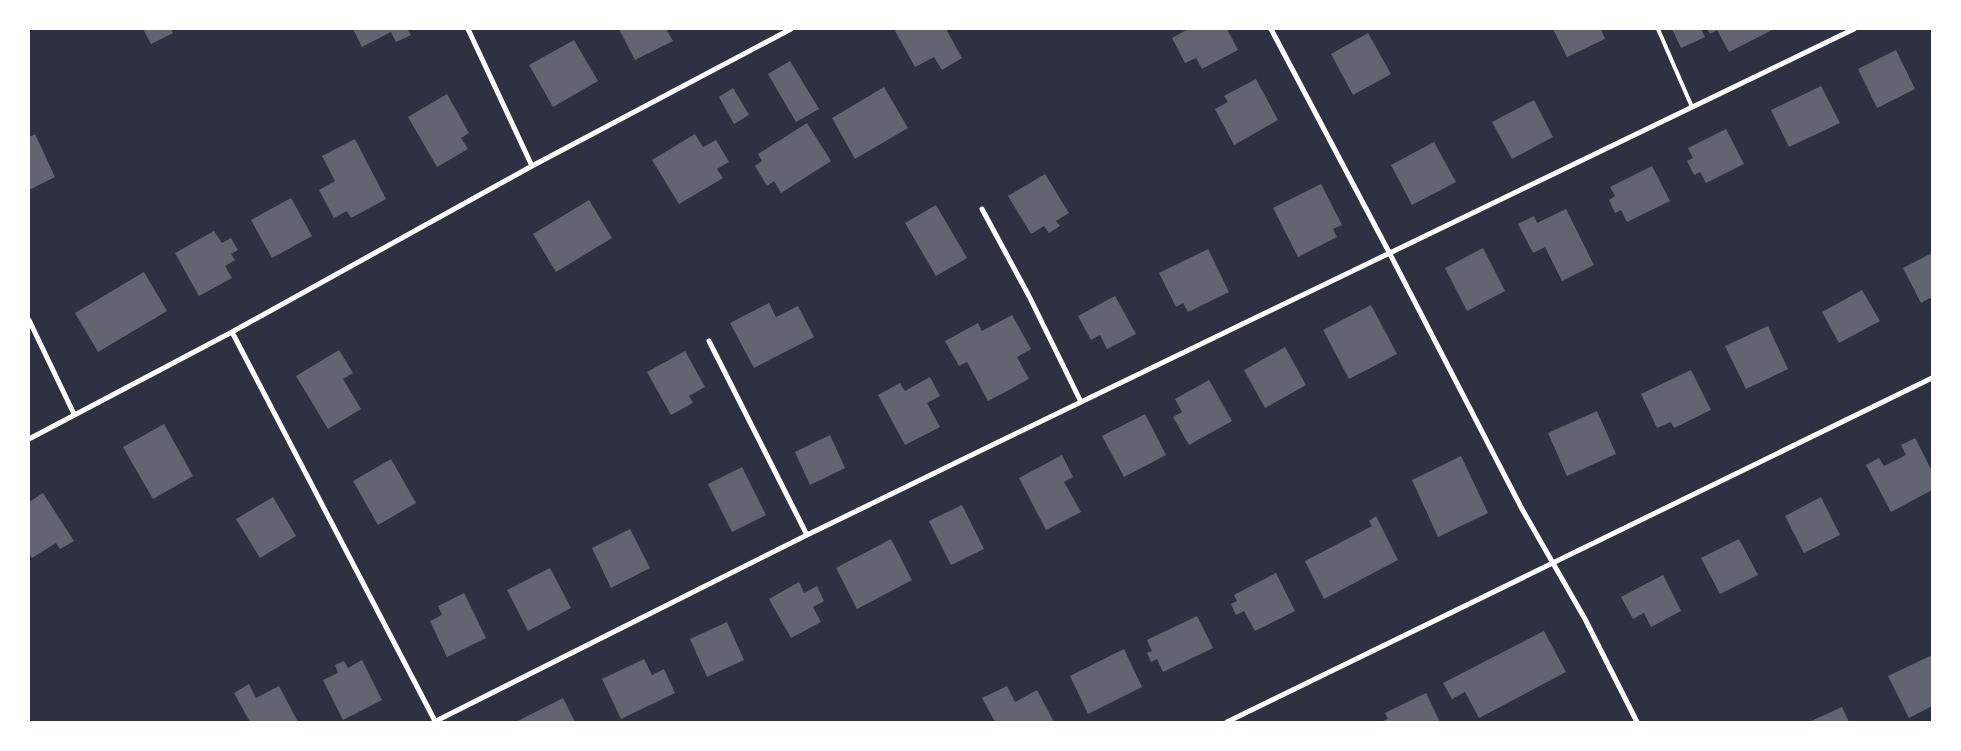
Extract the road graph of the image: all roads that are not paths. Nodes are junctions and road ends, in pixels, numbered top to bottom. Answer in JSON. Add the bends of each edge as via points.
{"nodes":[{"id":1,"x":468,"y":29,"type":"edge"},
{"id":2,"x":790,"y":29,"type":"edge"},
{"id":3,"x":1271,"y":29,"type":"edge"},
{"id":4,"x":1658,"y":29,"type":"edge"},
{"id":5,"x":1854,"y":29,"type":"edge"},
{"id":6,"x":1692,"y":107,"type":"junction"},
{"id":7,"x":532,"y":166,"type":"junction"},
{"id":8,"x":982,"y":209,"type":"dead end"},
{"id":9,"x":1390,"y":254,"type":"junction"},
{"id":10,"x":29,"y":320,"type":"edge"},
{"id":11,"x":232,"y":332,"type":"junction"},
{"id":12,"x":709,"y":341,"type":"dead end"},
{"id":13,"x":1932,"y":378,"type":"edge"},
{"id":14,"x":1081,"y":402,"type":"junction"},
{"id":15,"x":74,"y":414,"type":"junction"},
{"id":16,"x":29,"y":439,"type":"edge"},
{"id":17,"x":807,"y":535,"type":"junction"},
{"id":18,"x":1552,"y":564,"type":"junction"},
{"id":19,"x":434,"y":722,"type":"edge"},
{"id":20,"x":1227,"y":722,"type":"edge"},
{"id":21,"x":1637,"y":722,"type":"edge"}],
"edges":[{"from":1,"to":7,"type":"street"},
{"from":2,"to":7,"type":"street"},
{"from":3,"to":9,"type":"street"},
{"from":4,"to":6,"type":"lane"},
{"from":5,"to":6,"type":"street"},
{"from":6,"to":9,"type":"street"},
{"from":7,"to":11,"type":"street"},
{"from":8,"to":14,"type":"street"},
{"from":9,"to":14,"type":"street"},
{"from":9,"to":18,"type":"street"},
{"from":10,"to":15,"type":"street"},
{"from":11,"to":15,"type":"street"},
{"from":11,"to":19,"type":"street"},
{"from":12,"to":17,"type":"street"},
{"from":13,"to":18,"type":"street"},
{"from":14,"to":17,"type":"street"},
{"from":15,"to":16,"type":"street"},
{"from":17,"to":19,"type":"street"},
{"from":18,"to":20,"type":"street"},
{"from":18,"to":21,"type":"street","via":[[1585,619]]}]}
